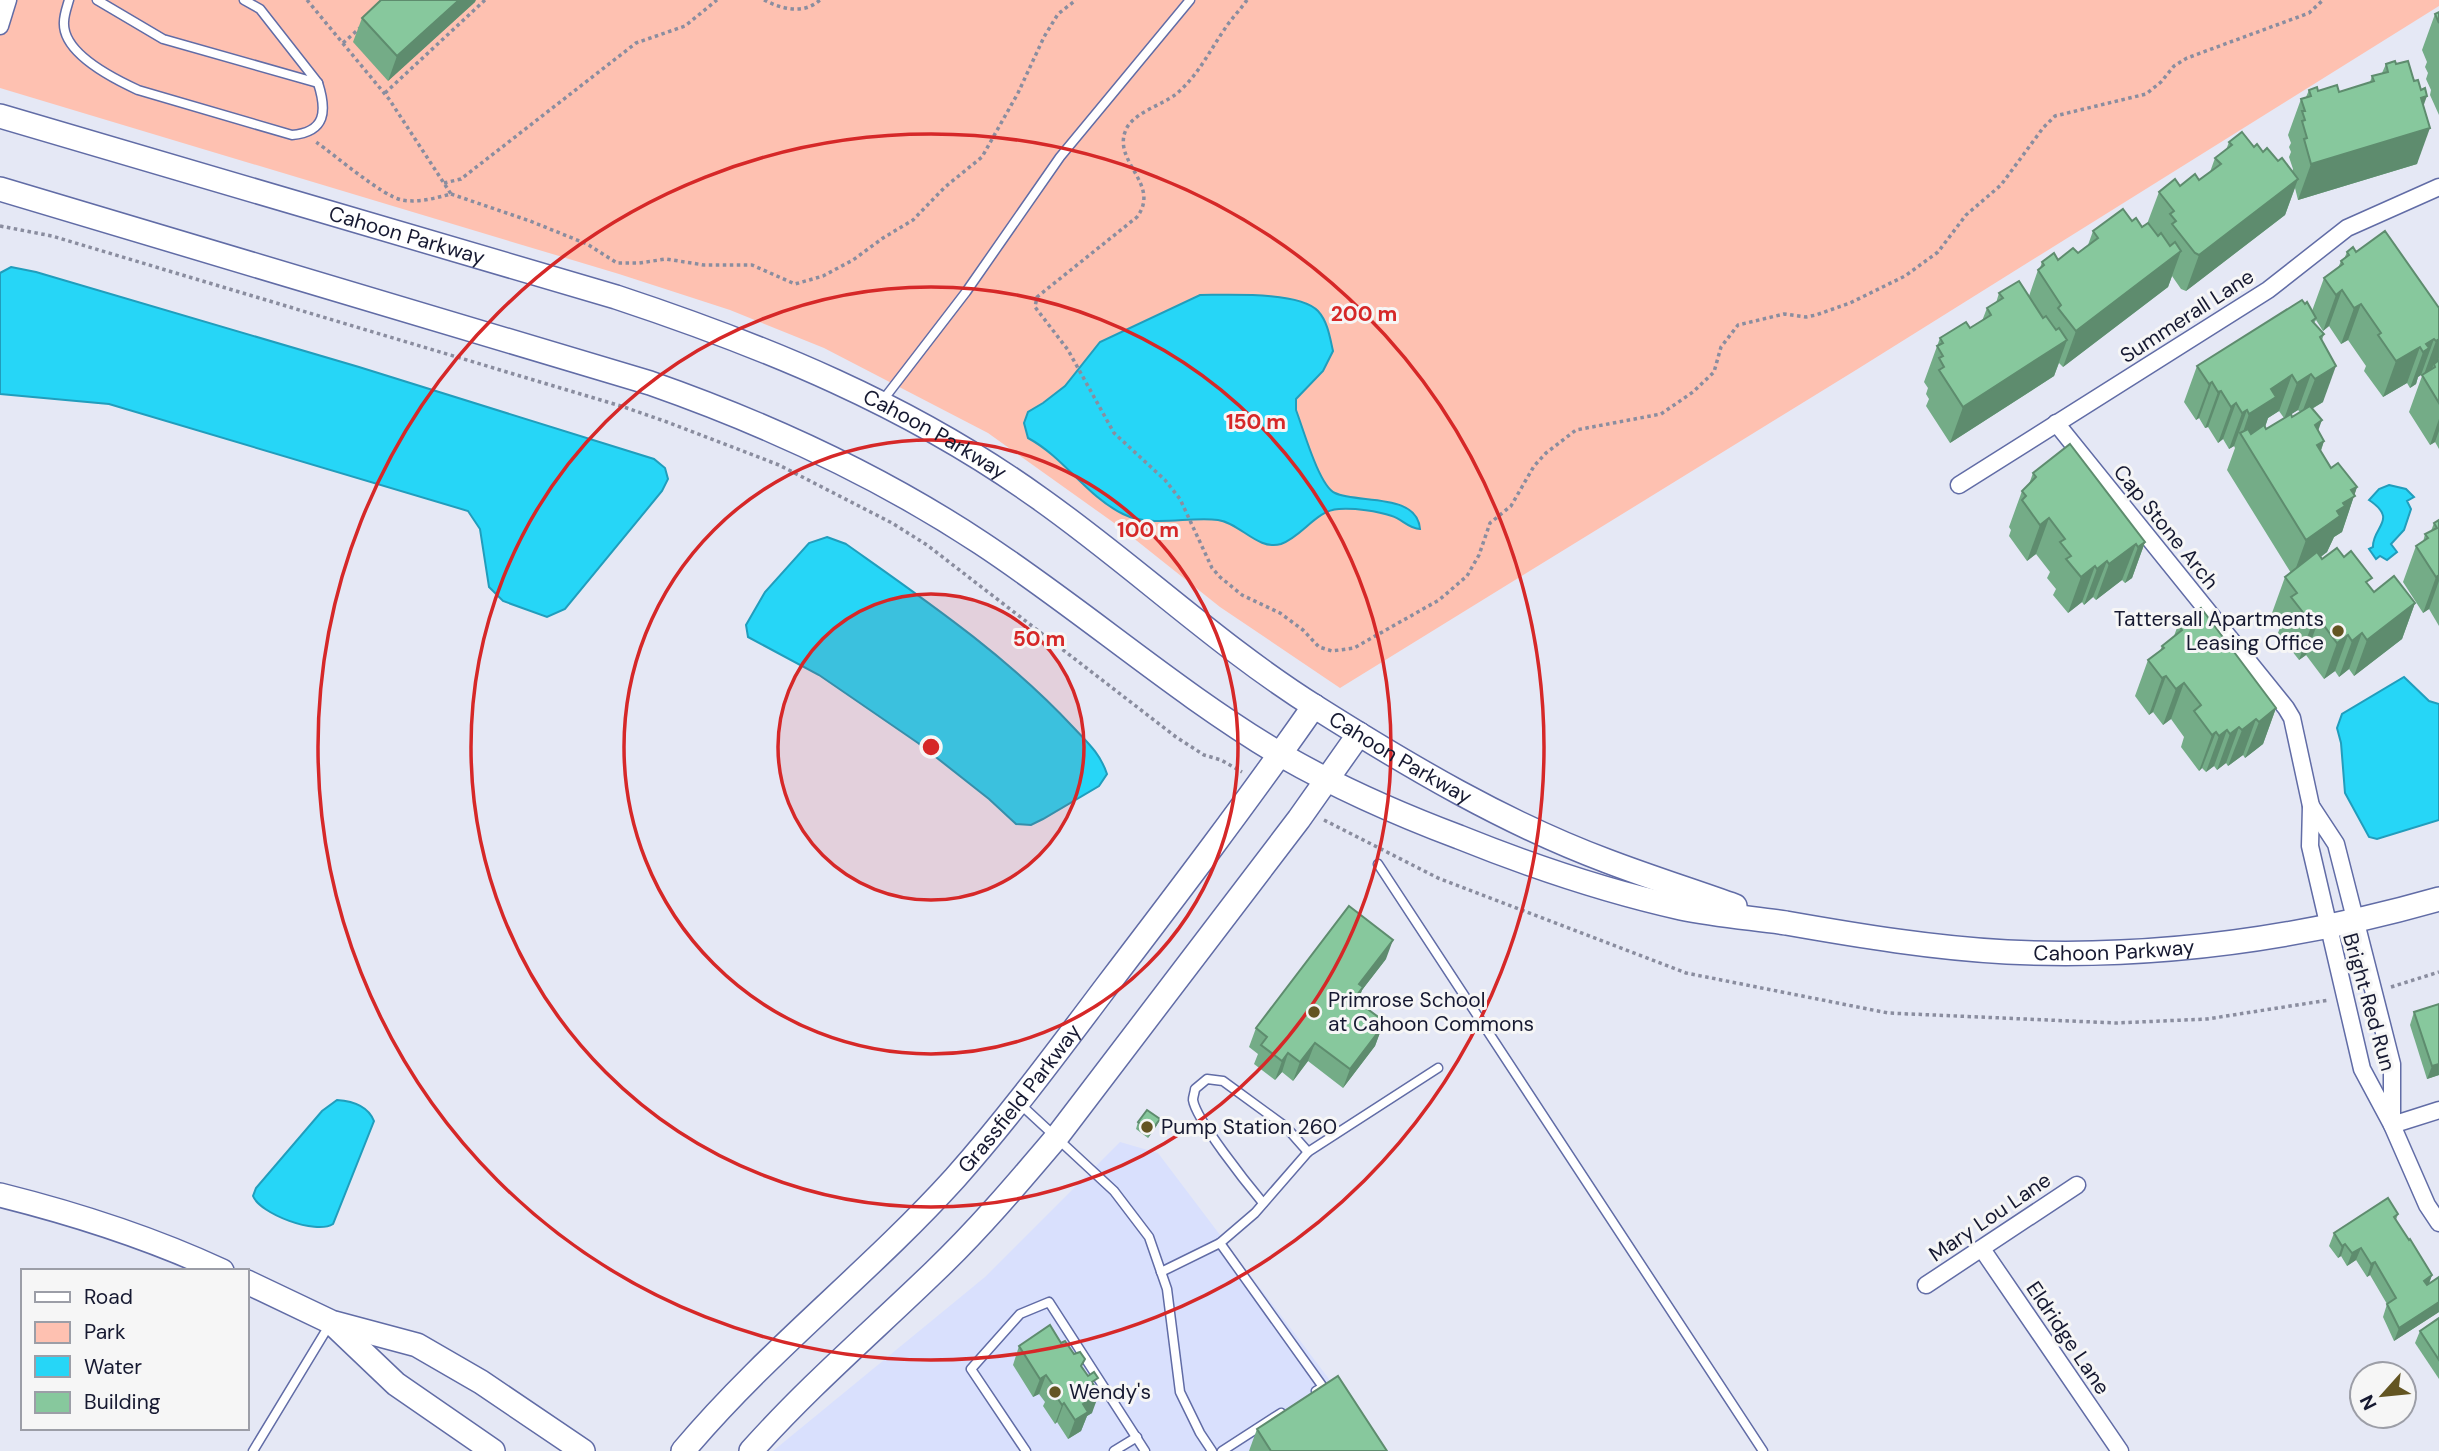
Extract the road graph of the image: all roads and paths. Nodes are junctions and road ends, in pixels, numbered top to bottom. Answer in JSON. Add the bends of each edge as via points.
{"nodes":[{"id":1,"x":8,"y":0,"type":"edge"},
{"id":2,"x":69,"y":0,"type":"edge"},
{"id":3,"x":97,"y":0,"type":"edge"},
{"id":4,"x":244,"y":0,"type":"edge"},
{"id":5,"x":307,"y":0,"type":"edge"},
{"id":6,"x":485,"y":0,"type":"edge"},
{"id":7,"x":718,"y":0,"type":"edge"},
{"id":8,"x":764,"y":0,"type":"edge"},
{"id":9,"x":820,"y":0,"type":"edge"},
{"id":10,"x":1076,"y":0,"type":"edge"},
{"id":11,"x":1190,"y":0,"type":"edge"},
{"id":12,"x":1247,"y":0,"type":"edge"},
{"id":13,"x":2323,"y":0,"type":"edge"},
{"id":14,"x":0,"y":26,"type":"edge"},
{"id":15,"x":362,"y":26,"type":"edge"},
{"id":16,"x":343,"y":43,"type":"junction"},
{"id":17,"x":318,"y":83,"type":"junction"},
{"id":18,"x":385,"y":93,"type":"junction"},
{"id":19,"x":0,"y":116,"type":"edge"},
{"id":20,"x":306,"y":134,"type":"junction"},
{"id":21,"x":444,"y":183,"type":"junction"},
{"id":22,"x":2439,"y":187,"type":"edge"},
{"id":23,"x":0,"y":189,"type":"edge"},
{"id":24,"x":451,"y":194,"type":"junction"},
{"id":25,"x":0,"y":226,"type":"edge"},
{"id":26,"x":881,"y":403,"type":"junction"},
{"id":27,"x":2056,"y":424,"type":"junction"},
{"id":28,"x":1959,"y":485,"type":"dead end"},
{"id":29,"x":1314,"y":706,"type":"junction"},
{"id":30,"x":1359,"y":734,"type":"junction"},
{"id":31,"x":1280,"y":754,"type":"junction"},
{"id":32,"x":1326,"y":780,"type":"junction"},
{"id":33,"x":1260,"y":783,"type":"junction"},
{"id":34,"x":2311,"y":806,"type":"junction"},
{"id":35,"x":1306,"y":810,"type":"junction"},
{"id":36,"x":1378,"y":864,"type":"dead end"},
{"id":37,"x":2439,"y":899,"type":"edge"},
{"id":38,"x":2355,"y":921,"type":"junction"},
{"id":39,"x":1788,"y":924,"type":"junction"},
{"id":40,"x":2327,"y":927,"type":"junction"},
{"id":41,"x":2439,"y":972,"type":"edge"},
{"id":42,"x":2373,"y":991,"type":"junction"},
{"id":43,"x":2344,"y":997,"type":"junction"},
{"id":44,"x":1438,"y":1068,"type":"dead end"},
{"id":45,"x":1018,"y":1103,"type":"junction"},
{"id":46,"x":2439,"y":1110,"type":"edge"},
{"id":47,"x":2392,"y":1125,"type":"junction"},
{"id":48,"x":1056,"y":1138,"type":"junction"},
{"id":49,"x":1308,"y":1152,"type":"junction"},
{"id":50,"x":2077,"y":1185,"type":"dead end"},
{"id":51,"x":0,"y":1195,"type":"edge"},
{"id":52,"x":1263,"y":1203,"type":"junction"},
{"id":53,"x":2439,"y":1223,"type":"edge"},
{"id":54,"x":1220,"y":1243,"type":"junction"},
{"id":55,"x":1982,"y":1249,"type":"junction"},
{"id":56,"x":217,"y":1269,"type":"edge"},
{"id":57,"x":1161,"y":1272,"type":"junction"},
{"id":58,"x":248,"y":1282,"type":"edge"},
{"id":59,"x":1926,"y":1285,"type":"dead end"},
{"id":60,"x":331,"y":1322,"type":"junction"},
{"id":61,"x":1311,"y":1394,"type":"edge"},
{"id":62,"x":1289,"y":1408,"type":"edge"},
{"id":63,"x":1137,"y":1437,"type":"junction"},
{"id":64,"x":253,"y":1451,"type":"edge"},
{"id":65,"x":493,"y":1451,"type":"edge"},
{"id":66,"x":583,"y":1451,"type":"edge"},
{"id":67,"x":683,"y":1451,"type":"edge"},
{"id":68,"x":751,"y":1451,"type":"edge"},
{"id":69,"x":1026,"y":1451,"type":"edge"},
{"id":70,"x":1114,"y":1451,"type":"edge"},
{"id":71,"x":1145,"y":1451,"type":"edge"},
{"id":72,"x":1212,"y":1451,"type":"edge"},
{"id":73,"x":1222,"y":1451,"type":"edge"},
{"id":74,"x":1763,"y":1451,"type":"edge"},
{"id":75,"x":2120,"y":1451,"type":"edge"}],
"edges":[{"from":1,"to":14,"type":"street"},
{"from":2,"to":20,"type":"lane","via":[[63,23],[74,48],[115,80],[292,135]]},
{"from":3,"to":17,"type":"lane","via":[[163,39]]},
{"from":4,"to":17,"type":"lane","via":[[260,9]]},
{"from":5,"to":16,"type":"path"},
{"from":6,"to":18,"type":"path"},
{"from":7,"to":21,"type":"path","via":[[685,26],[636,43],[461,179]]},
{"from":8,"to":9,"type":"path","via":[[780,8],[803,10]]},
{"from":10,"to":24,"type":"path","via":[[1058,14],[1044,37],[982,157],[913,220],[823,276],[795,284],[752,265],[666,259],[617,263],[587,244]]},
{"from":11,"to":26,"type":"lane","via":[[1060,157],[967,292]]},
{"from":12,"to":13,"type":"path","via":[[1194,77],[1125,131],[1126,156],[1143,189],[1144,207],[1037,297],[1035,307],[1068,351],[1114,433],[1180,499],[1212,568],[1235,589],[1280,613],[1320,647],[1332,651],[1354,648],[1439,600],[1467,576],[1490,523],[1511,506],[1545,453],[1576,430],[1661,414],[1714,372],[1721,347],[1738,325],[1784,314],[1816,315],[1905,276],[1938,253],[1966,215],[2001,185],[2055,116],[2146,94],[2187,58],[2309,13]]},
{"from":15,"to":16,"type":"path"},
{"from":16,"to":18,"type":"path"},
{"from":17,"to":20,"type":"lane","via":[[323,116]]},
{"from":18,"to":21,"type":"path"},
{"from":19,"to":26,"type":"street","name":"Cahoon Parkway","via":[[616,297],[791,360]]},
{"from":20,"to":24,"type":"path","via":[[400,200]]},
{"from":21,"to":24,"type":"path"},
{"from":22,"to":27,"type":"street","name":"Summerall Lane","via":[[2347,228],[2268,290]]},
{"from":23,"to":31,"type":"street","name":"Cahoon Parkway","via":[[650,383],[790,437],[879,481],[964,532]]},
{"from":25,"to":33,"type":"path","via":[[52,236],[624,407],[779,465],[927,545],[1176,737]]},
{"from":26,"to":29,"type":"street","name":"Cahoon Parkway","via":[[947,438],[1040,498],[1215,636]]},
{"from":27,"to":28,"type":"street","name":"Summerall Lane"},
{"from":27,"to":34,"type":"street","name":"Cap Stone Arch","via":[[2286,708],[2295,729]]},
{"from":29,"to":30,"type":"street","name":"Cahoon Parkway"},
{"from":29,"to":31,"type":"street","name":"Grassfield Parkway"},
{"from":30,"to":32,"type":"street"},
{"from":30,"to":39,"type":"street","name":"Cahoon Parkway","via":[[1465,796],[1544,834],[1605,861]]},
{"from":31,"to":32,"type":"street","name":"Cahoon Parkway"},
{"from":31,"to":33,"type":"street","name":"Grassfield Parkway"},
{"from":32,"to":35,"type":"street"},
{"from":32,"to":39,"type":"street","name":"Cahoon Parkway","via":[[1411,818],[1568,877],[1683,908]]},
{"from":33,"to":45,"type":"street","name":"Grassfield Parkway"},
{"from":34,"to":38,"type":"street","name":"Cap Stone Arch","via":[[2336,844]]},
{"from":34,"to":40,"type":"street","name":"Cap Stone Arch","via":[[2310,846]]},
{"from":35,"to":43,"type":"path","via":[[1438,878],[1686,973],[1888,1013],[2116,1023],[2207,1019]]},
{"from":35,"to":48,"type":"street"},
{"from":36,"to":74,"type":"lane"},
{"from":37,"to":38,"type":"street","name":"Cahoon Parkway"},
{"from":38,"to":40,"type":"street","name":"Cahoon Parkway"},
{"from":38,"to":42,"type":"street","name":"Bright Red Run"},
{"from":39,"to":40,"type":"street","name":"Cahoon Parkway","via":[[1899,942],[2006,952],[2103,954],[2223,944]]},
{"from":40,"to":43,"type":"street","name":"Bright Red Run"},
{"from":41,"to":42,"type":"path"},
{"from":42,"to":47,"type":"street","name":"Bright Red Run","via":[[2392,1065]]},
{"from":43,"to":47,"type":"street","name":"Bright Red Run","via":[[2361,1069]]},
{"from":44,"to":49,"type":"lane"},
{"from":45,"to":48,"type":"lane"},
{"from":45,"to":67,"type":"street","name":"Grassfield Parkway","via":[[954,1178],[756,1370]]},
{"from":46,"to":47,"type":"street"},
{"from":47,"to":53,"type":"street","name":"Bright Red Run"},
{"from":48,"to":57,"type":"lane","via":[[1114,1191],[1149,1237]]},
{"from":48,"to":68,"type":"street","via":[[969,1237]]},
{"from":49,"to":52,"type":"lane"},
{"from":49,"to":52,"type":"lane","via":[[1286,1127],[1223,1081],[1206,1079],[1195,1089],[1193,1100],[1203,1119]]},
{"from":50,"to":55,"type":"street","name":"Mary Lou Lane"},
{"from":51,"to":56,"type":"street","via":[[125,1231]]},
{"from":52,"to":54,"type":"lane"},
{"from":54,"to":57,"type":"lane"},
{"from":54,"to":61,"type":"lane","via":[[1323,1387]]},
{"from":55,"to":59,"type":"street","name":"Mary Lou Lane"},
{"from":55,"to":75,"type":"street","name":"Eldridge Lane"},
{"from":57,"to":72,"type":"lane","via":[[1180,1392]]},
{"from":58,"to":60,"type":"street"},
{"from":60,"to":64,"type":"lane"},
{"from":60,"to":65,"type":"street","via":[[396,1384]]},
{"from":60,"to":66,"type":"street","via":[[417,1345]]},
{"from":62,"to":73,"type":"lane"},
{"from":63,"to":69,"type":"lane","via":[[1049,1302],[1020,1314],[971,1369]]},
{"from":63,"to":70,"type":"lane"},
{"from":63,"to":71,"type":"lane"}]}
